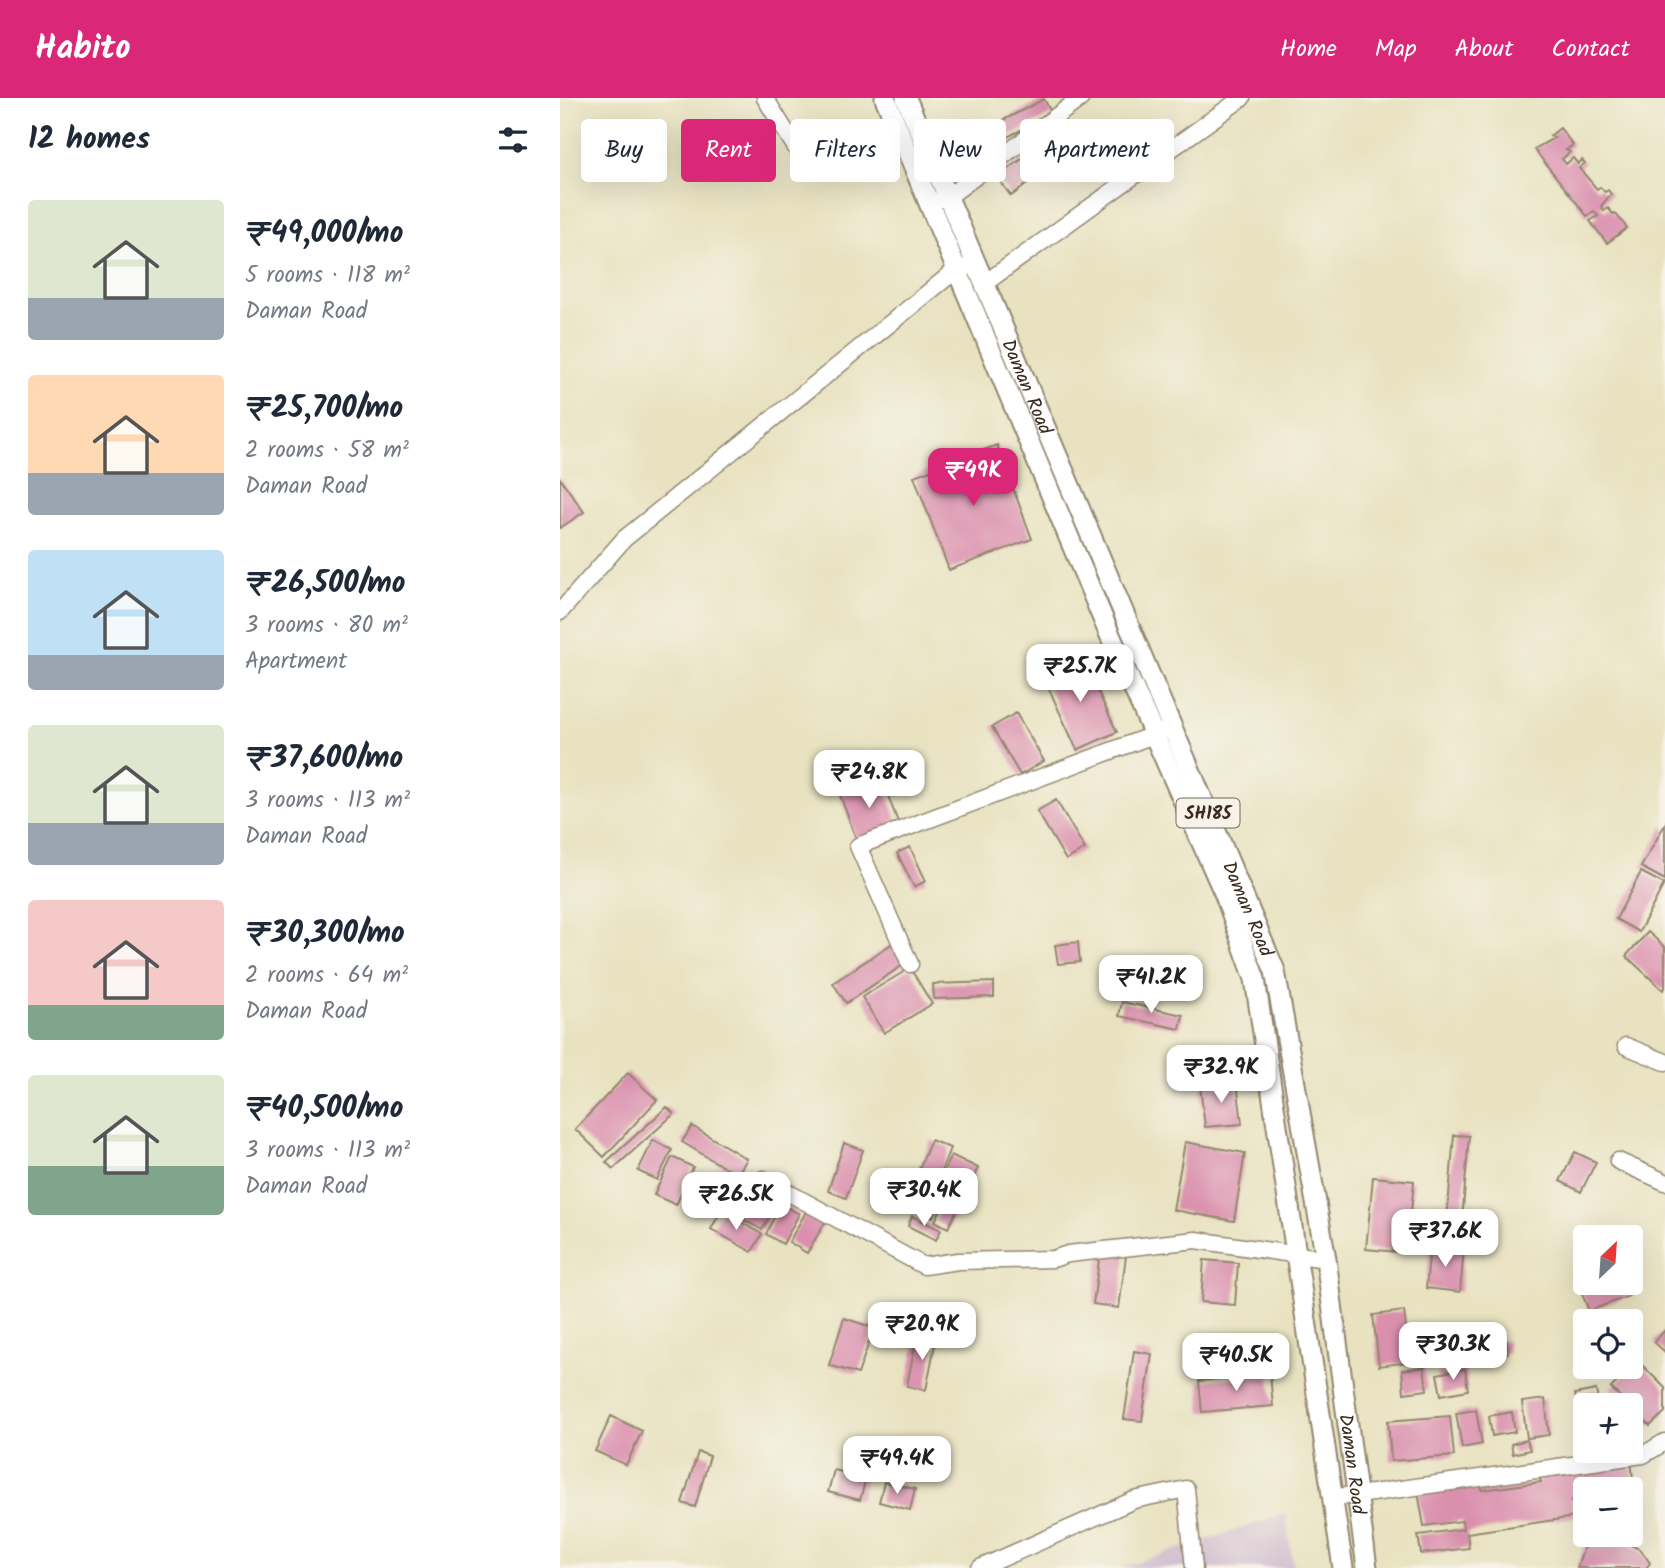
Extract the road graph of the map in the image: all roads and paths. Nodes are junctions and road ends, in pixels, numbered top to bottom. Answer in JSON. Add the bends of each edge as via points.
{"nodes":[{"id":1,"x":765,"y":98,"type":"edge"},
{"id":2,"x":885,"y":98,"type":"edge"},
{"id":3,"x":906,"y":98,"type":"edge"},
{"id":4,"x":1081,"y":98,"type":"edge"},
{"id":5,"x":1242,"y":98,"type":"edge"},
{"id":6,"x":790,"y":138,"type":"edge"},
{"id":7,"x":949,"y":196,"type":"junction"},
{"id":8,"x":930,"y":204,"type":"junction"},
{"id":9,"x":977,"y":264,"type":"junction"},
{"id":10,"x":956,"y":270,"type":"junction"},
{"id":11,"x":985,"y":283,"type":"junction"},
{"id":12,"x":560,"y":612,"type":"edge"},
{"id":13,"x":1163,"y":731,"type":"junction"},
{"id":14,"x":911,"y":964,"type":"dead end"},
{"id":15,"x":1626,"y":1046,"type":"dead end"},
{"id":16,"x":1665,"y":1062,"type":"edge"},
{"id":17,"x":1618,"y":1161,"type":"dead end"},
{"id":18,"x":762,"y":1179,"type":"dead end"},
{"id":19,"x":1665,"y":1182,"type":"edge"},
{"id":20,"x":1296,"y":1254,"type":"junction"},
{"id":21,"x":1326,"y":1259,"type":"junction"},
{"id":22,"x":1665,"y":1442,"type":"edge"},
{"id":23,"x":1357,"y":1496,"type":"junction"},
{"id":24,"x":1332,"y":1497,"type":"junction"},
{"id":25,"x":980,"y":1568,"type":"edge"},
{"id":26,"x":1194,"y":1568,"type":"edge"},
{"id":27,"x":1343,"y":1568,"type":"edge"},
{"id":28,"x":1367,"y":1568,"type":"edge"}],
"edges":[{"from":1,"to":6,"type":"street"},
{"from":2,"to":8,"type":"main road"},
{"from":3,"to":7,"type":"main road","name":"Daman Road","number":"SH185"},
{"from":4,"to":7,"type":"street"},
{"from":5,"to":11,"type":"street"},
{"from":7,"to":8,"type":"street"},
{"from":7,"to":9,"type":"main road","name":"Daman Road","number":"SH185"},
{"from":8,"to":10,"type":"main road"},
{"from":9,"to":10,"type":"street"},
{"from":9,"to":11,"type":"main road","name":"Daman Road","number":"SH185"},
{"from":10,"to":12,"type":"street","via":[[624,539]]},
{"from":10,"to":13,"type":"main road"},
{"from":11,"to":13,"type":"main road","name":"Daman Road","number":"SH185"},
{"from":13,"to":14,"type":"street","via":[[858,846]]},
{"from":13,"to":20,"type":"main road","via":[[1255,979]]},
{"from":13,"to":21,"type":"main road","name":"Daman Road","number":"SH185","via":[[1275,971]]},
{"from":15,"to":16,"type":"street"},
{"from":17,"to":19,"type":"street"},
{"from":18,"to":20,"type":"street","via":[[924,1266],[1053,1259],[1196,1240]]},
{"from":20,"to":21,"type":"street"},
{"from":20,"to":24,"type":"main road"},
{"from":21,"to":23,"type":"main road","name":"Daman Road","number":"SH185"},
{"from":22,"to":23,"type":"street","via":[[1643,1455]]},
{"from":23,"to":24,"type":"street"},
{"from":23,"to":28,"type":"main road","name":"Daman Road","number":"SH185"},
{"from":24,"to":27,"type":"main road"},
{"from":25,"to":26,"type":"street","via":[[1134,1500],[1186,1489]]}]}
